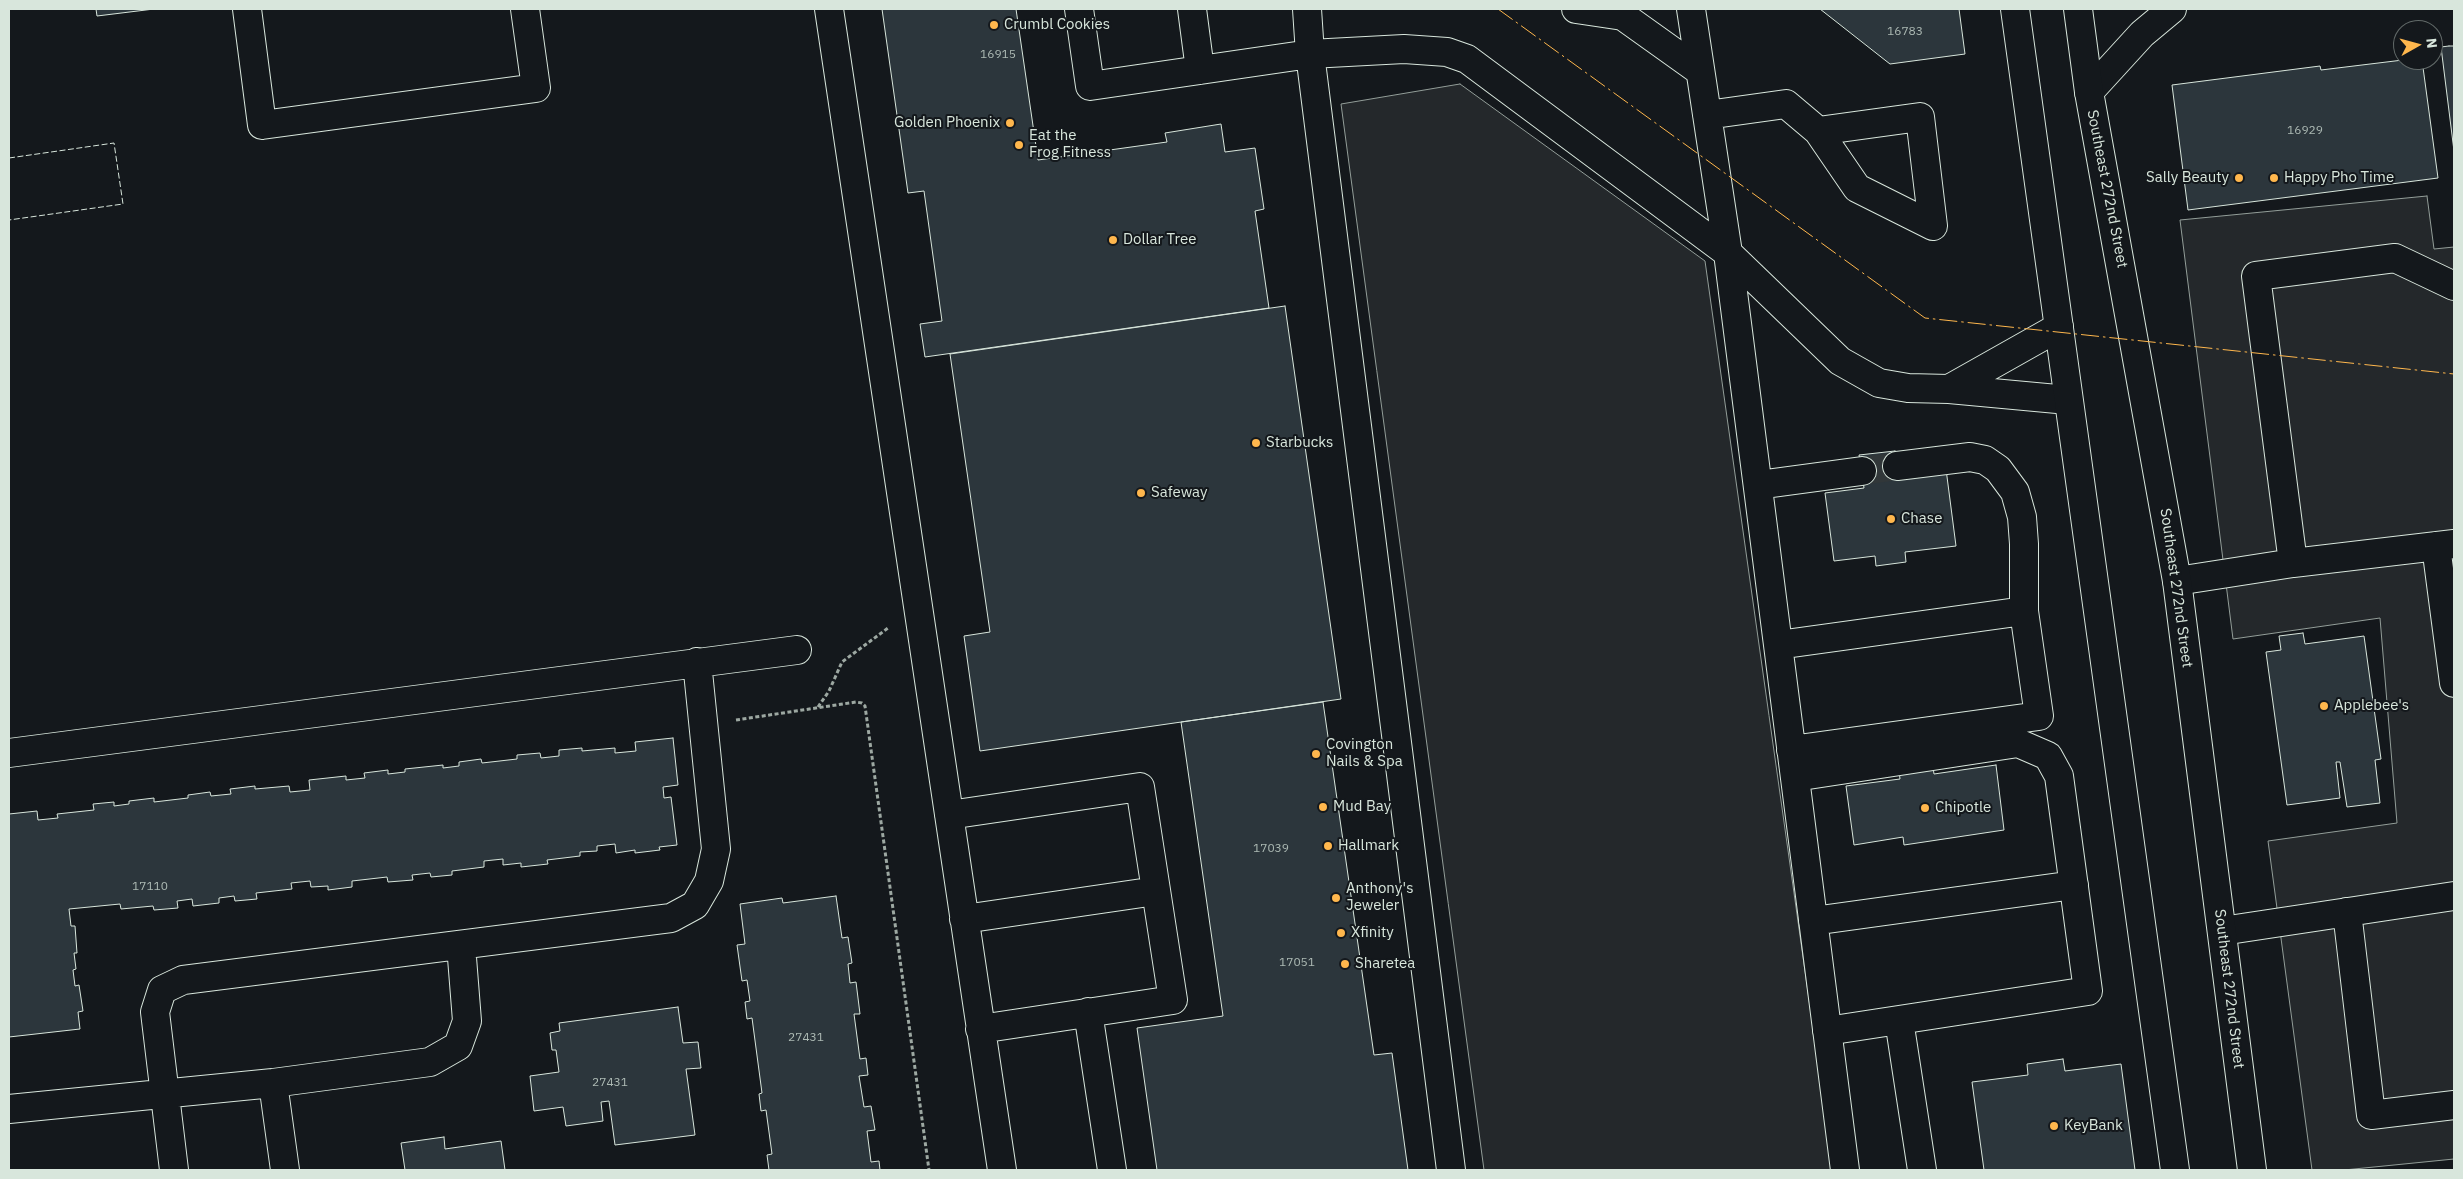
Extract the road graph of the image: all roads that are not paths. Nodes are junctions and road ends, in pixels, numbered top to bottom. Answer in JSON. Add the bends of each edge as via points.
{"nodes":[{"id":1,"x":247,"y":9,"type":"edge"},
{"id":2,"x":525,"y":9,"type":"edge"},
{"id":3,"x":829,"y":9,"type":"edge"},
{"id":4,"x":1079,"y":9,"type":"edge"},
{"id":5,"x":1192,"y":9,"type":"edge"},
{"id":6,"x":1307,"y":9,"type":"edge"},
{"id":7,"x":1576,"y":9,"type":"edge"},
{"id":8,"x":1691,"y":9,"type":"edge"},
{"id":9,"x":2015,"y":9,"type":"edge"},
{"id":10,"x":2078,"y":9,"type":"edge"},
{"id":11,"x":2172,"y":9,"type":"edge"},
{"id":12,"x":1310,"y":54,"type":"junction"},
{"id":13,"x":1200,"y":70,"type":"junction"},
{"id":14,"x":1700,"y":71,"type":"junction"},
{"id":15,"x":2089,"y":92,"type":"junction"},
{"id":16,"x":1707,"y":115,"type":"junction"},
{"id":17,"x":1818,"y":131,"type":"junction"},
{"id":18,"x":1728,"y":253,"type":"junction"},
{"id":19,"x":2454,"y":286,"type":"edge"},
{"id":20,"x":2059,"y":327,"type":"junction"},
{"id":21,"x":1949,"y":389,"type":"junction"},
{"id":22,"x":2068,"y":400,"type":"junction"},
{"id":23,"x":1897,"y":466,"type":"tunnel mouth"},
{"id":24,"x":1862,"y":471,"type":"tunnel mouth"},
{"id":25,"x":1758,"y":486,"type":"junction"},
{"id":26,"x":2445,"y":545,"type":"edge"},
{"id":27,"x":2293,"y":563,"type":"junction"},
{"id":28,"x":2177,"y":581,"type":"junction"},
{"id":29,"x":2024,"y":611,"type":"junction"},
{"id":30,"x":1778,"y":645,"type":"junction"},
{"id":31,"x":797,"y":650,"type":"dead end"},
{"id":32,"x":697,"y":662,"type":"junction"},
{"id":33,"x":2454,"y":683,"type":"edge"},
{"id":34,"x":9,"y":753,"type":"edge"},
{"id":35,"x":1793,"y":763,"type":"junction"},
{"id":36,"x":949,"y":816,"type":"junction"},
{"id":37,"x":2074,"y":885,"type":"junction"},
{"id":38,"x":1156,"y":891,"type":"junction"},
{"id":39,"x":2454,"y":896,"type":"edge"},
{"id":40,"x":2347,"y":912,"type":"junction"},
{"id":41,"x":964,"y":919,"type":"junction"},
{"id":42,"x":1813,"y":921,"type":"junction"},
{"id":43,"x":2222,"y":931,"type":"junction"},
{"id":44,"x":461,"y":945,"type":"junction"},
{"id":45,"x":1088,"y":1012,"type":"junction"},
{"id":46,"x":1899,"y":1020,"type":"junction"},
{"id":47,"x":980,"y":1029,"type":"junction"},
{"id":48,"x":1827,"y":1031,"type":"junction"},
{"id":49,"x":273,"y":1083,"type":"junction"},
{"id":50,"x":164,"y":1094,"type":"junction"},
{"id":51,"x":2454,"y":1105,"type":"edge"},
{"id":52,"x":9,"y":1109,"type":"edge"},
{"id":53,"x":174,"y":1170,"type":"edge"},
{"id":54,"x":285,"y":1170,"type":"edge"},
{"id":55,"x":1002,"y":1170,"type":"edge"},
{"id":56,"x":1112,"y":1170,"type":"edge"},
{"id":57,"x":1451,"y":1170,"type":"edge"},
{"id":58,"x":1845,"y":1170,"type":"edge"},
{"id":59,"x":1922,"y":1170,"type":"edge"},
{"id":60,"x":2175,"y":1170,"type":"edge"},
{"id":61,"x":2252,"y":1170,"type":"edge"}],
"edges":[{"from":1,"to":2,"type":"main road","via":[[262,125],[536,88]]},
{"from":3,"to":36,"type":"main road"},
{"from":4,"to":13,"type":"main road","via":[[1090,86]]},
{"from":5,"to":13,"type":"main road"},
{"from":6,"to":12,"type":"main road"},
{"from":7,"to":14,"type":"main road","via":[[1623,16]]},
{"from":8,"to":14,"type":"main road"},
{"from":9,"to":20,"type":"main road"},
{"from":10,"to":15,"type":"main road","name":"Southeast 272nd Street"},
{"from":11,"to":15,"type":"main road","via":[[2142,34]]},
{"from":12,"to":13,"type":"main road"},
{"from":12,"to":18,"type":"main road","via":[[1404,49],[1447,52],[1467,59]]},
{"from":12,"to":57,"type":"main road"},
{"from":14,"to":16,"type":"main road"},
{"from":15,"to":28,"type":"main road","name":"Southeast 272nd Street"},
{"from":16,"to":17,"type":"main road","via":[[1786,104]]},
{"from":16,"to":18,"type":"main road"},
{"from":17,"to":17,"type":"main road","via":[[1920,117],[1933,226],[1857,188]]},
{"from":18,"to":21,"type":"main road","via":[[1840,361],[1879,383],[1908,388]]},
{"from":18,"to":25,"type":"main road"},
{"from":19,"to":27,"type":"main road","via":[[2396,258],[2256,276]]},
{"from":20,"to":21,"type":"main road"},
{"from":20,"to":22,"type":"main road"},
{"from":21,"to":22,"type":"main road"},
{"from":22,"to":60,"type":"main road"},
{"from":23,"to":29,"type":"main road","via":[[1970,457],[1985,460],[2008,479],[2016,492],[2022,517]]},
{"from":24,"to":25,"type":"main road"},
{"from":25,"to":30,"type":"main road"},
{"from":26,"to":27,"type":"main road"},
{"from":26,"to":33,"type":"main road"},
{"from":27,"to":28,"type":"main road"},
{"from":28,"to":43,"type":"main road","name":"Southeast 272nd Street"},
{"from":29,"to":30,"type":"main road"},
{"from":29,"to":35,"type":"main road","via":[[2039,716]]},
{"from":30,"to":35,"type":"main road"},
{"from":31,"to":32,"type":"main road"},
{"from":32,"to":34,"type":"main road"},
{"from":32,"to":44,"type":"main road","via":[[716,849],[708,881],[695,905],[671,918]]},
{"from":35,"to":37,"type":"main road","via":[[2018,743],[2032,748],[2048,756],[2059,776]]},
{"from":35,"to":42,"type":"main road"},
{"from":36,"to":38,"type":"main road","via":[[1140,787]]},
{"from":36,"to":41,"type":"main road"},
{"from":37,"to":42,"type":"main road"},
{"from":37,"to":46,"type":"main road","via":[[2088,991]]},
{"from":38,"to":41,"type":"main road"},
{"from":38,"to":45,"type":"main road","via":[[1173,1000]]},
{"from":39,"to":40,"type":"main road"},
{"from":40,"to":43,"type":"main road"},
{"from":40,"to":51,"type":"main road","via":[[2371,1115]]},
{"from":41,"to":47,"type":"main road"},
{"from":42,"to":48,"type":"main road"},
{"from":43,"to":61,"type":"main road","name":"Southeast 272nd Street"},
{"from":44,"to":49,"type":"main road","via":[[467,1021],[458,1046],[430,1062]]},
{"from":44,"to":50,"type":"main road","via":[[183,980],[162,990],[155,1012]]},
{"from":45,"to":47,"type":"main road"},
{"from":45,"to":56,"type":"main road"},
{"from":46,"to":48,"type":"main road"},
{"from":46,"to":59,"type":"main road"},
{"from":47,"to":55,"type":"main road"},
{"from":48,"to":58,"type":"main road"},
{"from":49,"to":50,"type":"main road"},
{"from":49,"to":54,"type":"main road"},
{"from":50,"to":52,"type":"main road"},
{"from":50,"to":53,"type":"main road"}]}
